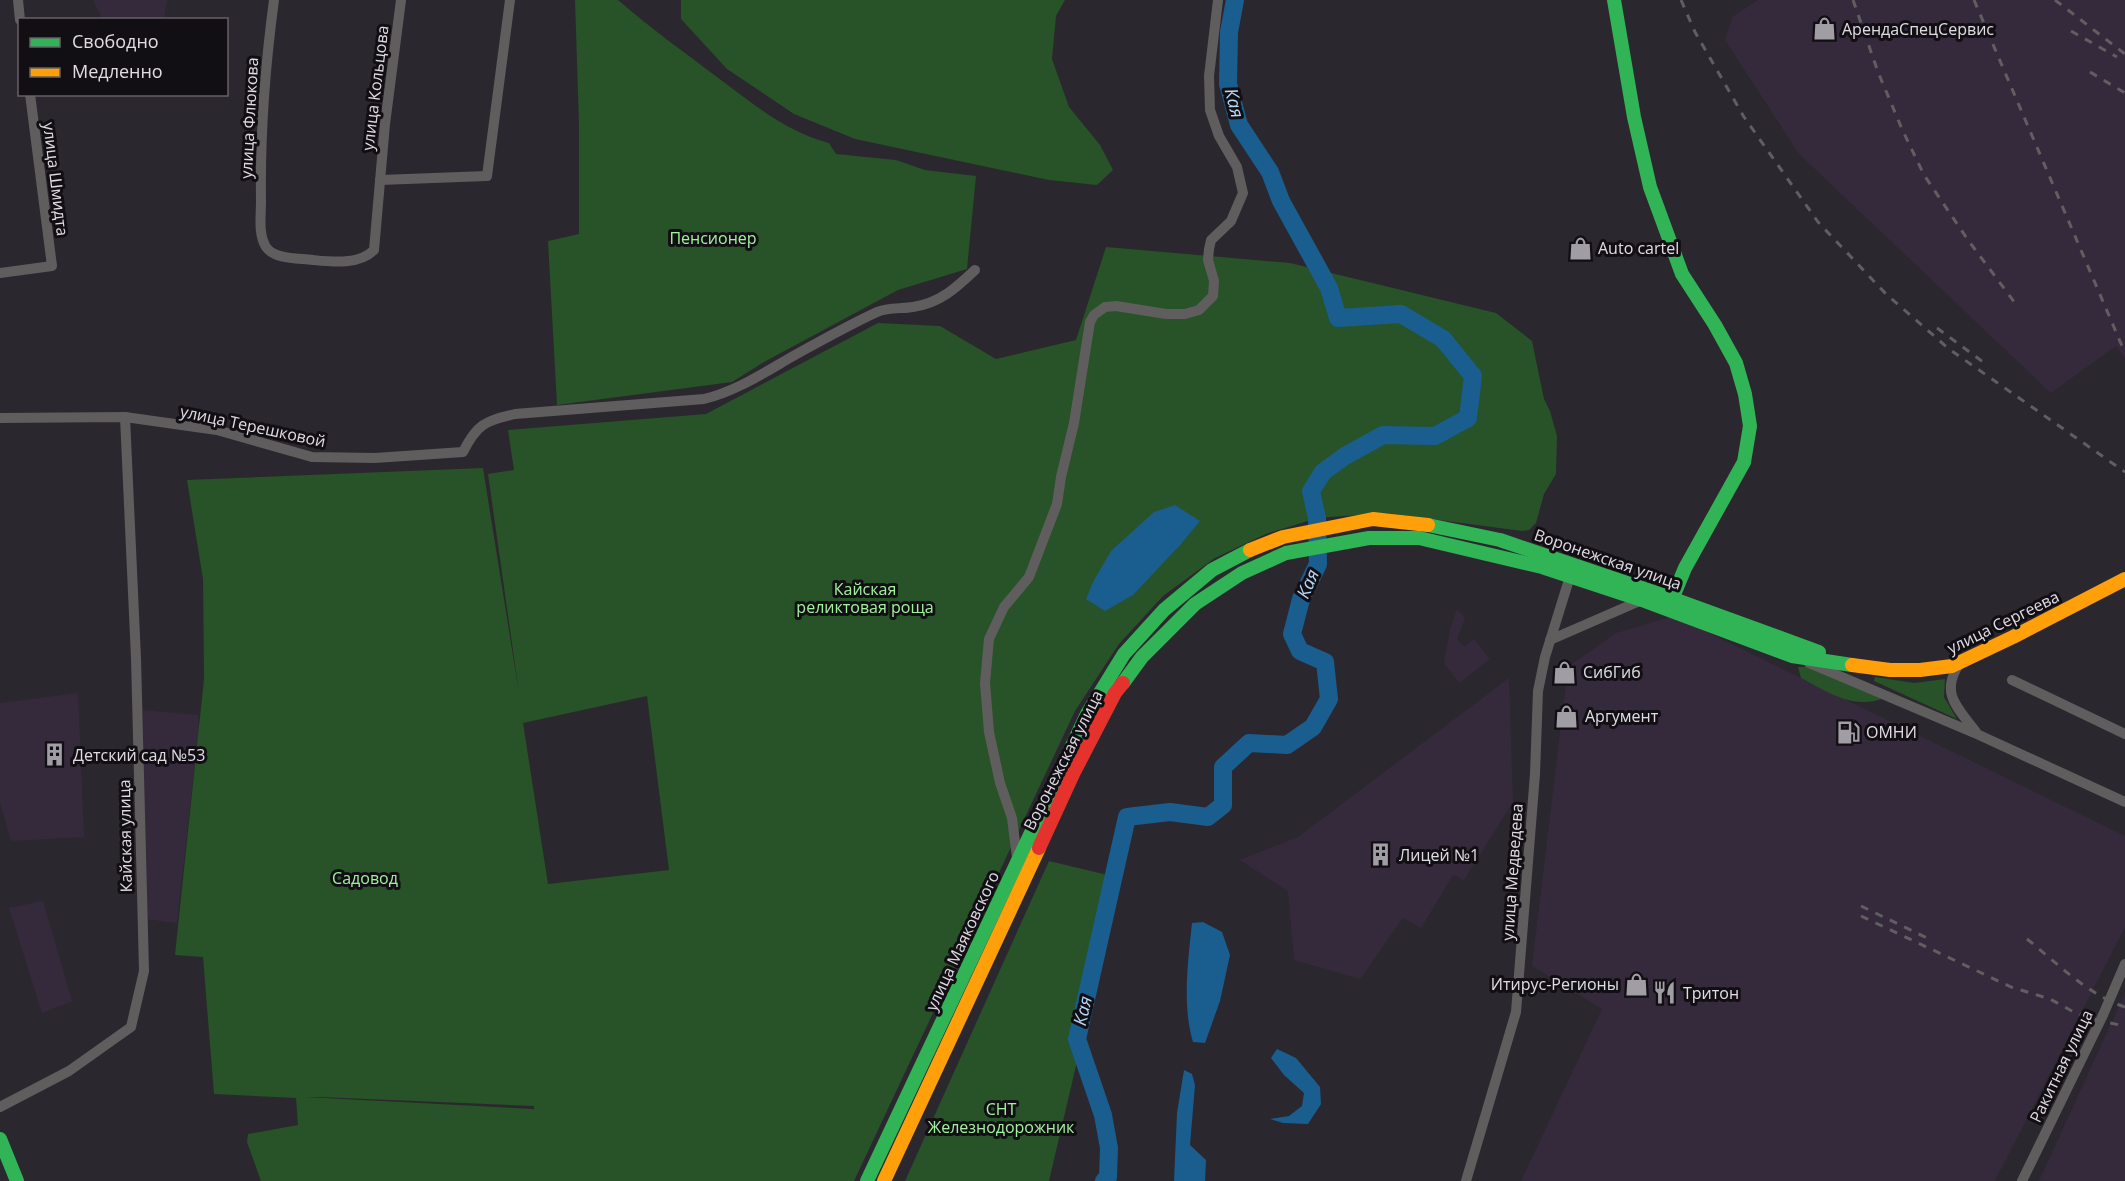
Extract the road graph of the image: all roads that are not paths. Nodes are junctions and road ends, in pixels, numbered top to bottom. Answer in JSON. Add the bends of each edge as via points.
{"nodes":[{"id":1,"x":274,"y":0,"type":"edge"},
{"id":2,"x":401,"y":0,"type":"edge"},
{"id":3,"x":510,"y":0,"type":"edge"},
{"id":4,"x":1218,"y":0,"type":"edge"},
{"id":5,"x":1614,"y":0,"type":"edge"},
{"id":6,"x":15,"y":1,"type":"edge"},
{"id":7,"x":19,"y":18,"type":"edge"},
{"id":8,"x":30,"y":96,"type":"edge"},
{"id":9,"x":380,"y":180,"type":"junction"},
{"id":10,"x":261,"y":237,"type":"joint"},
{"id":11,"x":975,"y":270,"type":"dead end"},
{"id":12,"x":0,"y":273,"type":"edge"},
{"id":13,"x":125,"y":417,"type":"junction"},
{"id":14,"x":0,"y":418,"type":"edge"},
{"id":15,"x":1572,"y":570,"type":"junction"},
{"id":16,"x":2125,"y":579,"type":"edge"},
{"id":17,"x":1642,"y":600,"type":"junction"},
{"id":18,"x":1670,"y":604,"type":"junction"},
{"id":19,"x":1550,"y":640,"type":"junction"},
{"id":20,"x":1792,"y":656,"type":"junction"},
{"id":21,"x":1960,"y":662,"type":"junction"},
{"id":22,"x":1854,"y":664,"type":"junction"},
{"id":23,"x":2012,"y":680,"type":"dead end"},
{"id":24,"x":1875,"y":691,"type":"junction"},
{"id":25,"x":1087,"y":714,"type":"joint"},
{"id":26,"x":2125,"y":734,"type":"edge"},
{"id":27,"x":1978,"y":735,"type":"junction"},
{"id":28,"x":2125,"y":802,"type":"edge"},
{"id":29,"x":1037,"y":849,"type":"joint"},
{"id":30,"x":1018,"y":861,"type":"junction"},
{"id":31,"x":2125,"y":964,"type":"edge"},
{"id":32,"x":0,"y":1107,"type":"edge"},
{"id":33,"x":0,"y":1139,"type":"edge"},
{"id":34,"x":17,"y":1181,"type":"edge"},
{"id":35,"x":867,"y":1181,"type":"edge"},
{"id":36,"x":884,"y":1181,"type":"edge"},
{"id":37,"x":1466,"y":1181,"type":"edge"},
{"id":38,"x":2022,"y":1181,"type":"edge"}],
"edges":[{"from":1,"to":10,"type":"street","name":"улица Флюкова","via":[[260,164]]},
{"from":2,"to":9,"type":"street","name":"улица Кольцова"},
{"from":3,"to":9,"type":"street","via":[[487,176]]},
{"from":4,"to":30,"type":"street","via":[[1209,76],[1210,110],[1237,167],[1243,193],[1231,221],[1211,240],[1208,261],[1214,281],[1213,296],[1199,310],[1185,314],[1116,306],[1105,307],[1094,315],[1057,504],[1029,577],[1004,607],[989,639],[985,683],[989,732],[1012,818]]},
{"from":5,"to":18,"type":"main road","via":[[1650,187],[1682,274],[1736,363],[1750,426],[1744,462],[1685,568]]},
{"from":6,"to":7,"type":"street"},
{"from":8,"to":12,"type":"street","name":"улица Шмидта","via":[[52,266]]},
{"from":9,"to":10,"type":"street","name":"улица Кольцова","via":[[374,250],[366,258],[332,262],[280,256],[267,249]]},
{"from":11,"to":13,"type":"street","name":"улица Терешковой","via":[[934,303],[881,310],[723,394],[704,399],[515,414],[477,428],[463,452],[375,458],[312,457],[217,430]]},
{"from":13,"to":14,"type":"street","name":"улица Терешковой"},
{"from":13,"to":32,"type":"street","name":"Кайская улица","via":[[144,971],[131,1027],[69,1071]]},
{"from":15,"to":17,"type":"main road","name":"Воронежская улица"},
{"from":15,"to":18,"type":"main road","name":"Воронежская улица"},
{"from":15,"to":19,"type":"street","name":"улица Медведева"},
{"from":15,"to":25,"type":"main road","name":"Воронежская улица","via":[[1500,540],[1404,521],[1373,519],[1283,537],[1212,570],[1164,610],[1124,654]]},
{"from":15,"to":29,"type":"main road","name":"Воронежская улица","via":[[1542,567],[1419,538],[1369,538],[1286,553],[1242,573],[1202,598],[1172,626],[1115,693]]},
{"from":16,"to":21,"type":"main road","name":"улица Сергеева"},
{"from":17,"to":18,"type":"main road","name":"Воронежская улица"},
{"from":17,"to":19,"type":"street"},
{"from":18,"to":20,"type":"main road","name":"Воронежская улица"},
{"from":18,"to":22,"type":"main road","name":"Воронежская улица"},
{"from":19,"to":37,"type":"street","name":"улица Медведева","via":[[1538,691],[1516,1012]]},
{"from":20,"to":22,"type":"main road","name":"Воронежская улица"},
{"from":20,"to":24,"type":"street"},
{"from":21,"to":22,"type":"main road","name":"улица Сергеева","via":[[1920,670]]},
{"from":21,"to":27,"type":"street","via":[[1950,687],[1956,706]]},
{"from":22,"to":24,"type":"street"},
{"from":23,"to":26,"type":"street"},
{"from":24,"to":27,"type":"street"},
{"from":25,"to":30,"type":"main road","name":"улица Маяковского"},
{"from":27,"to":28,"type":"street"},
{"from":29,"to":36,"type":"main road","name":"улица Маяковского"},
{"from":30,"to":35,"type":"main road","name":"улица Маяковского"},
{"from":31,"to":38,"type":"street","name":"Ракитная улица"},
{"from":33,"to":34,"type":"main road"}]}
